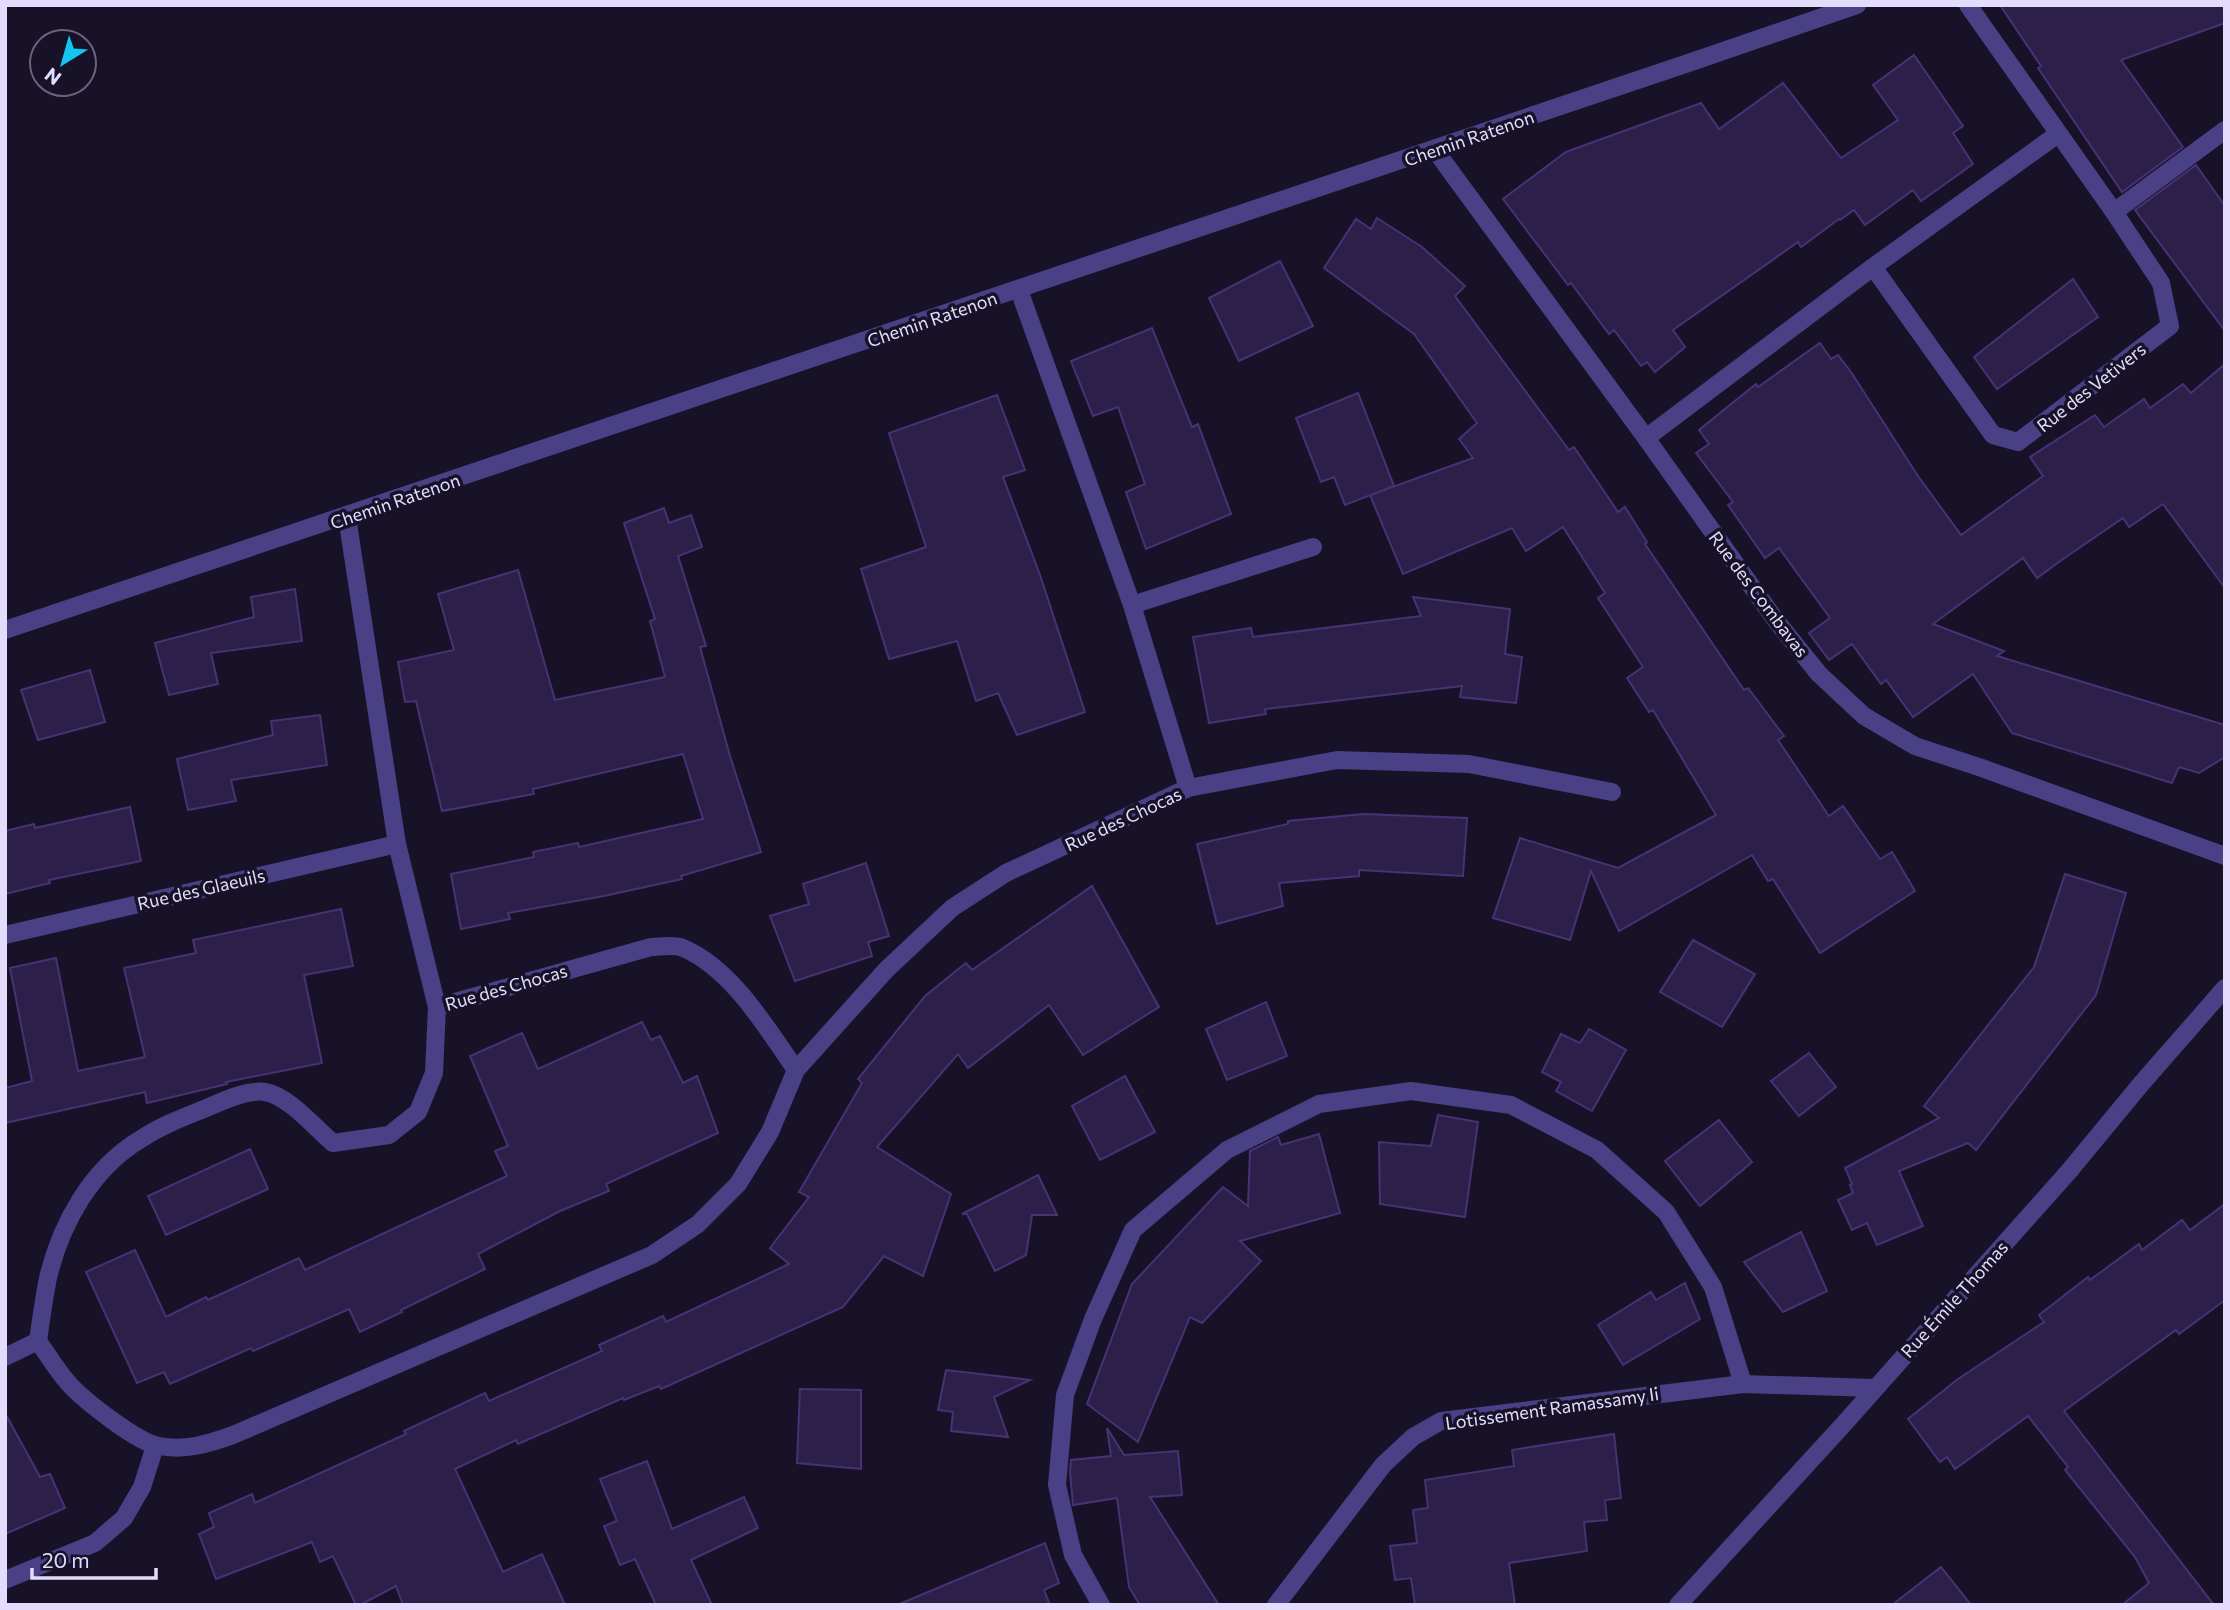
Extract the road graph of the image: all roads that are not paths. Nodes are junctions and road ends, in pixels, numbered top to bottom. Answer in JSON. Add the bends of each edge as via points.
{"nodes":[{"id":1,"x":1857,"y":5,"type":"edge"},
{"id":2,"x":1968,"y":5,"type":"edge"},
{"id":3,"x":2225,"y":130,"type":"edge"},
{"id":4,"x":2058,"y":134,"type":"junction"},
{"id":5,"x":1435,"y":150,"type":"junction"},
{"id":6,"x":2114,"y":212,"type":"junction"},
{"id":7,"x":1872,"y":267,"type":"junction"},
{"id":8,"x":1019,"y":290,"type":"junction"},
{"id":9,"x":1646,"y":438,"type":"junction"},
{"id":10,"x":347,"y":517,"type":"junction"},
{"id":11,"x":1313,"y":547,"type":"dead end"},
{"id":12,"x":1132,"y":605,"type":"junction"},
{"id":13,"x":5,"y":630,"type":"edge"},
{"id":14,"x":1188,"y":789,"type":"junction"},
{"id":15,"x":1612,"y":792,"type":"dead end"},
{"id":16,"x":397,"y":844,"type":"junction"},
{"id":17,"x":2225,"y":856,"type":"edge"},
{"id":18,"x":5,"y":935,"type":"edge"},
{"id":19,"x":2225,"y":988,"type":"edge"},
{"id":20,"x":437,"y":1007,"type":"junction"},
{"id":21,"x":796,"y":1070,"type":"junction"},
{"id":22,"x":38,"y":1341,"type":"junction"},
{"id":23,"x":5,"y":1357,"type":"edge"},
{"id":24,"x":1743,"y":1384,"type":"junction"},
{"id":25,"x":1874,"y":1388,"type":"junction"},
{"id":26,"x":155,"y":1446,"type":"junction"},
{"id":27,"x":5,"y":1580,"type":"edge"},
{"id":28,"x":1101,"y":1605,"type":"edge"},
{"id":29,"x":1276,"y":1605,"type":"edge"},
{"id":30,"x":1678,"y":1605,"type":"edge"}],
"edges":[{"from":1,"to":5,"type":"street","name":"Chemin Ratenon"},
{"from":2,"to":4,"type":"street","name":"Rue des Vetivers"},
{"from":3,"to":6,"type":"street"},
{"from":4,"to":6,"type":"street","name":"Rue des Vetivers"},
{"from":4,"to":7,"type":"street"},
{"from":5,"to":8,"type":"street","name":"Chemin Ratenon"},
{"from":5,"to":9,"type":"street","name":"Rue des Combavas"},
{"from":6,"to":7,"type":"street","name":"Rue des Vetivers","via":[[2161,283],[2170,326],[2018,442],[1993,435]]},
{"from":7,"to":9,"type":"street"},
{"from":8,"to":10,"type":"street","name":"Chemin Ratenon"},
{"from":8,"to":12,"type":"street"},
{"from":9,"to":17,"type":"street","name":"Rue des Combavas","via":[[1777,622],[1819,674],[1864,716],[1915,746]]},
{"from":10,"to":13,"type":"street","name":"Chemin Ratenon"},
{"from":10,"to":16,"type":"street"},
{"from":11,"to":12,"type":"street"},
{"from":12,"to":14,"type":"street"},
{"from":14,"to":15,"type":"street","name":"Rue des Chocas","via":[[1338,760],[1469,764]]},
{"from":14,"to":21,"type":"street","name":"Rue des Chocas","via":[[1006,873],[952,908],[886,970]]},
{"from":16,"to":18,"type":"street","name":"Rue des Glaeuils"},
{"from":16,"to":20,"type":"street"},
{"from":19,"to":25,"type":"street","name":"Rue Émile Thomas","via":[[2070,1170]]},
{"from":20,"to":21,"type":"street","name":"Rue des Chocas","via":[[651,947],[681,947],[718,970],[744,997]]},
{"from":20,"to":22,"type":"street","name":"Rue des Chocas","via":[[434,1073],[418,1112],[389,1135],[333,1143],[287,1102],[265,1092],[239,1095],[138,1140],[88,1187],[71,1214],[48,1277]]},
{"from":21,"to":26,"type":"street","name":"Rue des Chocas","via":[[770,1132],[738,1184],[698,1224],[652,1255],[233,1436],[198,1447]]},
{"from":22,"to":23,"type":"street"},
{"from":22,"to":26,"type":"street","name":"Rue des Chocas","via":[[70,1385],[131,1434]]},
{"from":24,"to":25,"type":"street","name":"Lotissement Ramassamy Ii"},
{"from":24,"to":28,"type":"street","via":[[1713,1287],[1666,1212],[1597,1150],[1511,1105],[1411,1091],[1319,1104],[1227,1150],[1133,1230],[1093,1319],[1065,1395],[1057,1485],[1073,1555]]},
{"from":24,"to":29,"type":"street","name":"Lotissement Ramassamy Ii","via":[[1441,1421],[1413,1437],[1383,1465]]},
{"from":25,"to":30,"type":"street","name":"Rue Émile Thomas"},
{"from":26,"to":27,"type":"street","via":[[142,1487],[124,1518],[95,1543]]}]}
